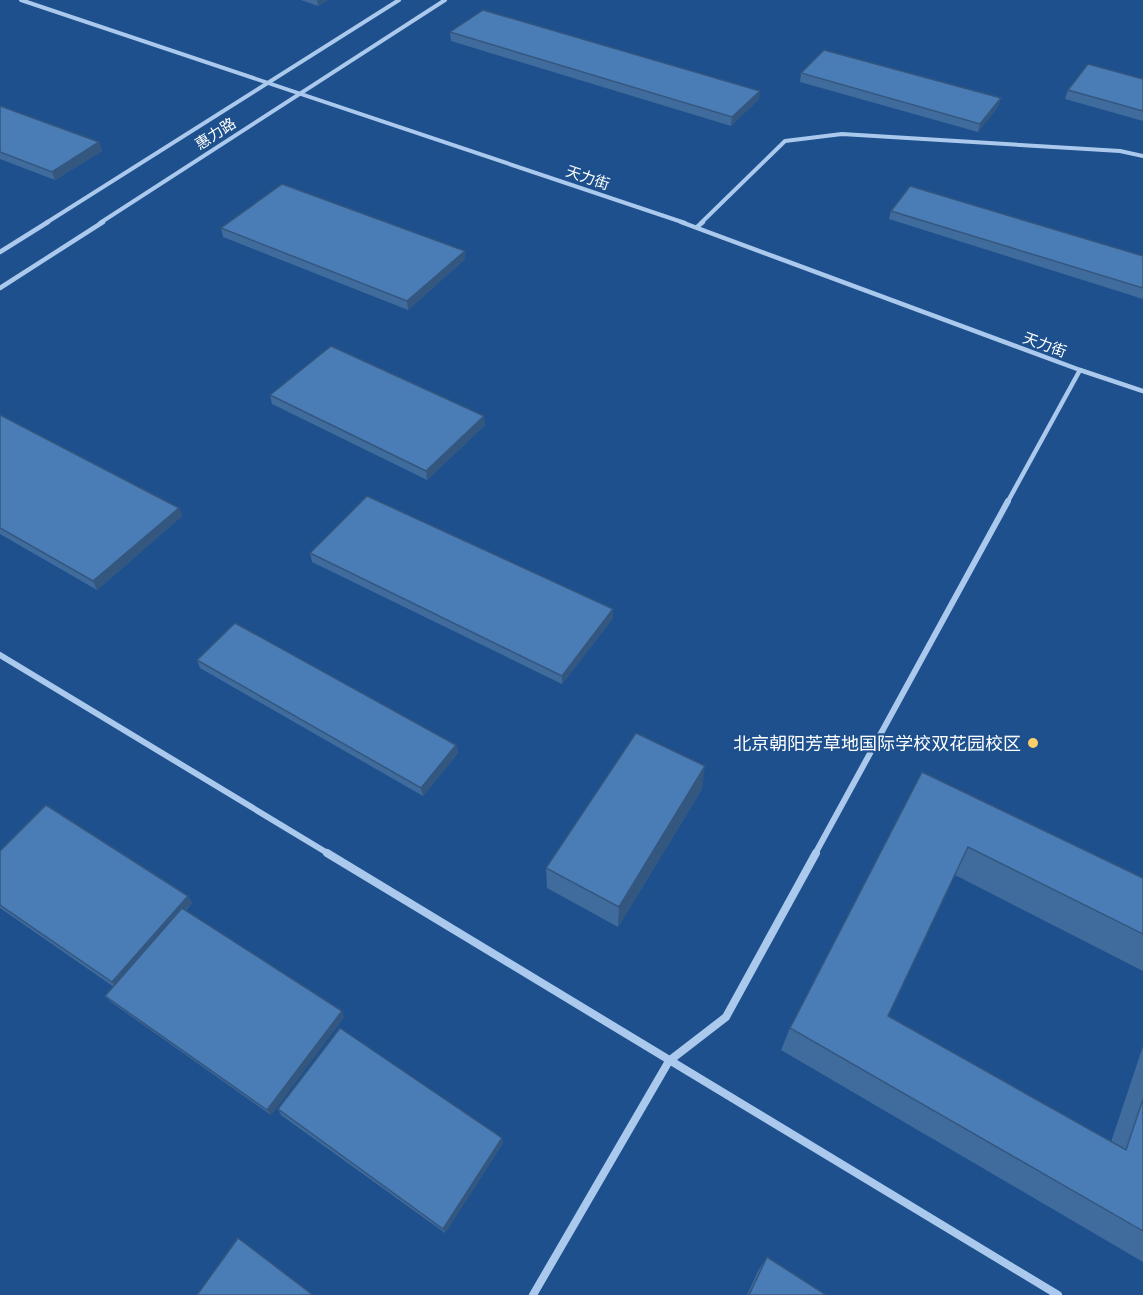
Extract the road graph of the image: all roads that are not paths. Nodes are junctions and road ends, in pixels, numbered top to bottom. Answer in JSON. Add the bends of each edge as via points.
{"nodes":[{"id":1,"x":21,"y":0,"type":"edge"},
{"id":2,"x":399,"y":0,"type":"edge"},
{"id":3,"x":445,"y":0,"type":"edge"},
{"id":4,"x":268,"y":81,"type":"junction"},
{"id":5,"x":300,"y":92,"type":"junction"},
{"id":6,"x":1143,"y":156,"type":"edge"},
{"id":7,"x":697,"y":227,"type":"junction"},
{"id":8,"x":0,"y":252,"type":"edge"},
{"id":9,"x":0,"y":288,"type":"edge"},
{"id":10,"x":1080,"y":370,"type":"junction"},
{"id":11,"x":1143,"y":391,"type":"edge"},
{"id":12,"x":0,"y":655,"type":"edge"},
{"id":13,"x":669,"y":1061,"type":"junction"},
{"id":14,"x":533,"y":1295,"type":"edge"},
{"id":15,"x":1058,"y":1295,"type":"edge"}],
"edges":[{"from":1,"to":4,"type":"street","name":"天力街"},
{"from":2,"to":4,"type":"street","name":"惠力路"},
{"from":3,"to":5,"type":"street","name":"惠力路"},
{"from":4,"to":5,"type":"street","name":"天力街"},
{"from":4,"to":8,"type":"street","name":"惠力路"},
{"from":5,"to":7,"type":"street","name":"天力街"},
{"from":5,"to":9,"type":"street","name":"惠力路"},
{"from":6,"to":7,"type":"street","via":[[1120,151],[842,134],[785,141]]},
{"from":7,"to":10,"type":"street","name":"天力街"},
{"from":10,"to":11,"type":"street","name":"天力街"},
{"from":10,"to":13,"type":"street","via":[[726,1017]]},
{"from":12,"to":13,"type":"street"},
{"from":13,"to":14,"type":"street"},
{"from":13,"to":15,"type":"street"}]}
